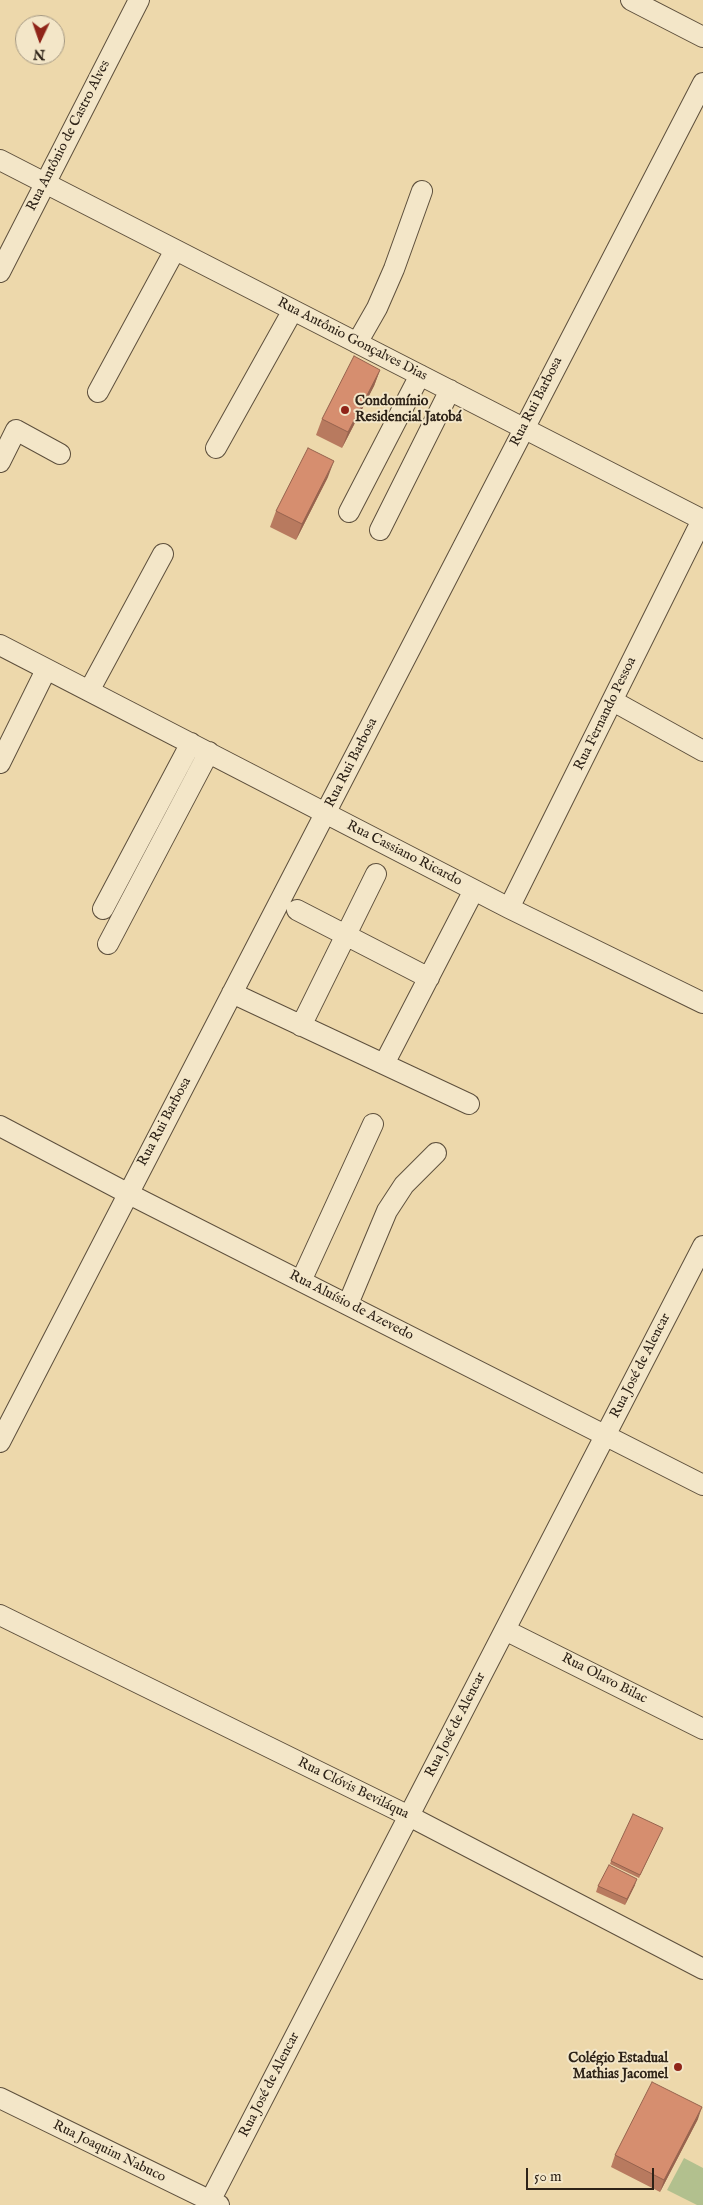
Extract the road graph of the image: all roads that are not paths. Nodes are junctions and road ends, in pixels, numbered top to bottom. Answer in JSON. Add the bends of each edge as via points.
{"nodes":[{"id":1,"x":139,"y":0,"type":"edge"},
{"id":2,"x":631,"y":0,"type":"edge"},
{"id":3,"x":703,"y":37,"type":"edge"},
{"id":4,"x":703,"y":83,"type":"edge"},
{"id":5,"x":0,"y":160,"type":"edge"},
{"id":6,"x":45,"y":183,"type":"junction"},
{"id":7,"x":422,"y":191,"type":"dead end"},
{"id":8,"x":175,"y":250,"type":"junction"},
{"id":9,"x":0,"y":272,"type":"edge"},
{"id":10,"x":293,"y":310,"type":"junction"},
{"id":11,"x":357,"y":343,"type":"junction"},
{"id":12,"x":420,"y":375,"type":"junction"},
{"id":13,"x":450,"y":390,"type":"junction"},
{"id":14,"x":98,"y":392,"type":"dead end"},
{"id":15,"x":523,"y":428,"type":"junction"},
{"id":16,"x":216,"y":448,"type":"dead end"},
{"id":17,"x":60,"y":454,"type":"dead end"},
{"id":18,"x":0,"y":462,"type":"edge"},
{"id":19,"x":349,"y":512,"type":"dead end"},
{"id":20,"x":702,"y":520,"type":"edge"},
{"id":21,"x":380,"y":530,"type":"dead end"},
{"id":22,"x":162,"y":554,"type":"dead end"},
{"id":23,"x":0,"y":645,"type":"edge"},
{"id":24,"x":46,"y":670,"type":"junction"},
{"id":25,"x":89,"y":691,"type":"junction"},
{"id":26,"x":613,"y":701,"type":"junction"},
{"id":27,"x":200,"y":747,"type":"junction"},
{"id":28,"x":703,"y":751,"type":"edge"},
{"id":29,"x":0,"y":763,"type":"edge"},
{"id":30,"x":327,"y":814,"type":"junction"},
{"id":31,"x":376,"y":874,"type":"dead end"},
{"id":32,"x":474,"y":890,"type":"junction"},
{"id":33,"x":509,"y":908,"type":"junction"},
{"id":34,"x":103,"y":909,"type":"dead end"},
{"id":35,"x":297,"y":910,"type":"dead end"},
{"id":36,"x":346,"y":935,"type":"junction"},
{"id":37,"x":108,"y":944,"type":"dead end"},
{"id":38,"x":429,"y":978,"type":"junction"},
{"id":39,"x":232,"y":993,"type":"junction"},
{"id":40,"x":703,"y":1003,"type":"edge"},
{"id":41,"x":301,"y":1026,"type":"junction"},
{"id":42,"x":384,"y":1064,"type":"junction"},
{"id":43,"x":468,"y":1104,"type":"dead end"},
{"id":44,"x":373,"y":1124,"type":"dead end"},
{"id":45,"x":0,"y":1126,"type":"edge"},
{"id":46,"x":436,"y":1153,"type":"dead end"},
{"id":47,"x":127,"y":1193,"type":"junction"},
{"id":48,"x":703,"y":1246,"type":"edge"},
{"id":49,"x":301,"y":1281,"type":"junction"},
{"id":50,"x":348,"y":1304,"type":"junction"},
{"id":51,"x":605,"y":1436,"type":"junction"},
{"id":52,"x":0,"y":1442,"type":"edge"},
{"id":53,"x":703,"y":1485,"type":"edge"},
{"id":54,"x":0,"y":1615,"type":"edge"},
{"id":55,"x":505,"y":1630,"type":"junction"},
{"id":56,"x":703,"y":1729,"type":"edge"},
{"id":57,"x":409,"y":1816,"type":"junction"},
{"id":58,"x":703,"y":1969,"type":"edge"},
{"id":59,"x":0,"y":2098,"type":"edge"},
{"id":60,"x":213,"y":2204,"type":"edge"}],
"edges":[{"from":1,"to":6,"type":"street","name":"Rua Antônio de Castro Alves"},
{"from":2,"to":3,"type":"street"},
{"from":4,"to":15,"type":"street","name":"Rua Rui Barbosa"},
{"from":5,"to":6,"type":"street","name":"Rua Antônio Gonçalves Dias"},
{"from":6,"to":8,"type":"street","name":"Rua Antônio Gonçalves Dias"},
{"from":6,"to":9,"type":"street","name":"Rua Antônio de Castro Alves"},
{"from":7,"to":11,"type":"street","via":[[394,269]]},
{"from":8,"to":10,"type":"street","name":"Rua Antônio Gonçalves Dias"},
{"from":8,"to":14,"type":"street"},
{"from":10,"to":11,"type":"street","name":"Rua Antônio Gonçalves Dias"},
{"from":10,"to":16,"type":"street"},
{"from":11,"to":12,"type":"street","name":"Rua Antônio Gonçalves Dias"},
{"from":12,"to":13,"type":"street","name":"Rua Antônio Gonçalves Dias"},
{"from":12,"to":19,"type":"street"},
{"from":13,"to":15,"type":"street","name":"Rua Antônio Gonçalves Dias"},
{"from":13,"to":21,"type":"street"},
{"from":15,"to":20,"type":"street","name":"Rua Antônio Gonçalves Dias"},
{"from":15,"to":30,"type":"street","name":"Rua Rui Barbosa"},
{"from":17,"to":18,"type":"street","via":[[16,430]]},
{"from":20,"to":26,"type":"street","name":"Rua Fernando Pessoa"},
{"from":22,"to":25,"type":"street"},
{"from":23,"to":24,"type":"street","name":"Rua Cassiano Ricardo"},
{"from":24,"to":25,"type":"street","name":"Rua Cassiano Ricardo"},
{"from":24,"to":29,"type":"street"},
{"from":25,"to":27,"type":"street","name":"Rua Cassiano Ricardo"},
{"from":26,"to":28,"type":"street"},
{"from":26,"to":33,"type":"street","name":"Rua Fernando Pessoa"},
{"from":27,"to":30,"type":"street","name":"Rua Cassiano Ricardo"},
{"from":27,"to":34,"type":"street"},
{"from":27,"to":37,"type":"street"},
{"from":30,"to":32,"type":"street","name":"Rua Cassiano Ricardo"},
{"from":30,"to":39,"type":"street","name":"Rua Rui Barbosa"},
{"from":31,"to":36,"type":"street"},
{"from":32,"to":33,"type":"street","name":"Rua Cassiano Ricardo"},
{"from":32,"to":38,"type":"street"},
{"from":33,"to":40,"type":"street","name":"Rua Cassiano Ricardo"},
{"from":35,"to":36,"type":"street"},
{"from":36,"to":38,"type":"street"},
{"from":36,"to":41,"type":"street"},
{"from":38,"to":42,"type":"street"},
{"from":39,"to":41,"type":"street"},
{"from":39,"to":47,"type":"street","name":"Rua Rui Barbosa"},
{"from":41,"to":42,"type":"street"},
{"from":42,"to":43,"type":"street"},
{"from":44,"to":49,"type":"street"},
{"from":45,"to":47,"type":"street","name":"Rua Aluísio de Azevedo"},
{"from":46,"to":50,"type":"street","via":[[404,1184],[387,1211]]},
{"from":47,"to":49,"type":"street","name":"Rua Aluísio de Azevedo"},
{"from":47,"to":52,"type":"street","name":"Rua Rui Barbosa"},
{"from":48,"to":51,"type":"street","name":"Rua José de Alencar"},
{"from":49,"to":50,"type":"street","name":"Rua Aluísio de Azevedo"},
{"from":50,"to":51,"type":"street","name":"Rua Aluísio de Azevedo"},
{"from":51,"to":53,"type":"street","name":"Rua Aluísio de Azevedo"},
{"from":51,"to":55,"type":"street","name":"Rua José de Alencar"},
{"from":54,"to":57,"type":"street","name":"Rua Clóvis Beviláqua"},
{"from":55,"to":56,"type":"street","name":"Rua Olavo Bilac"},
{"from":55,"to":57,"type":"street","name":"Rua José de Alencar"},
{"from":57,"to":58,"type":"street","name":"Rua Clóvis Beviláqua"},
{"from":57,"to":60,"type":"street","name":"Rua José de Alencar"},
{"from":59,"to":60,"type":"street","name":"Rua Joaquim Nabuco"}]}
